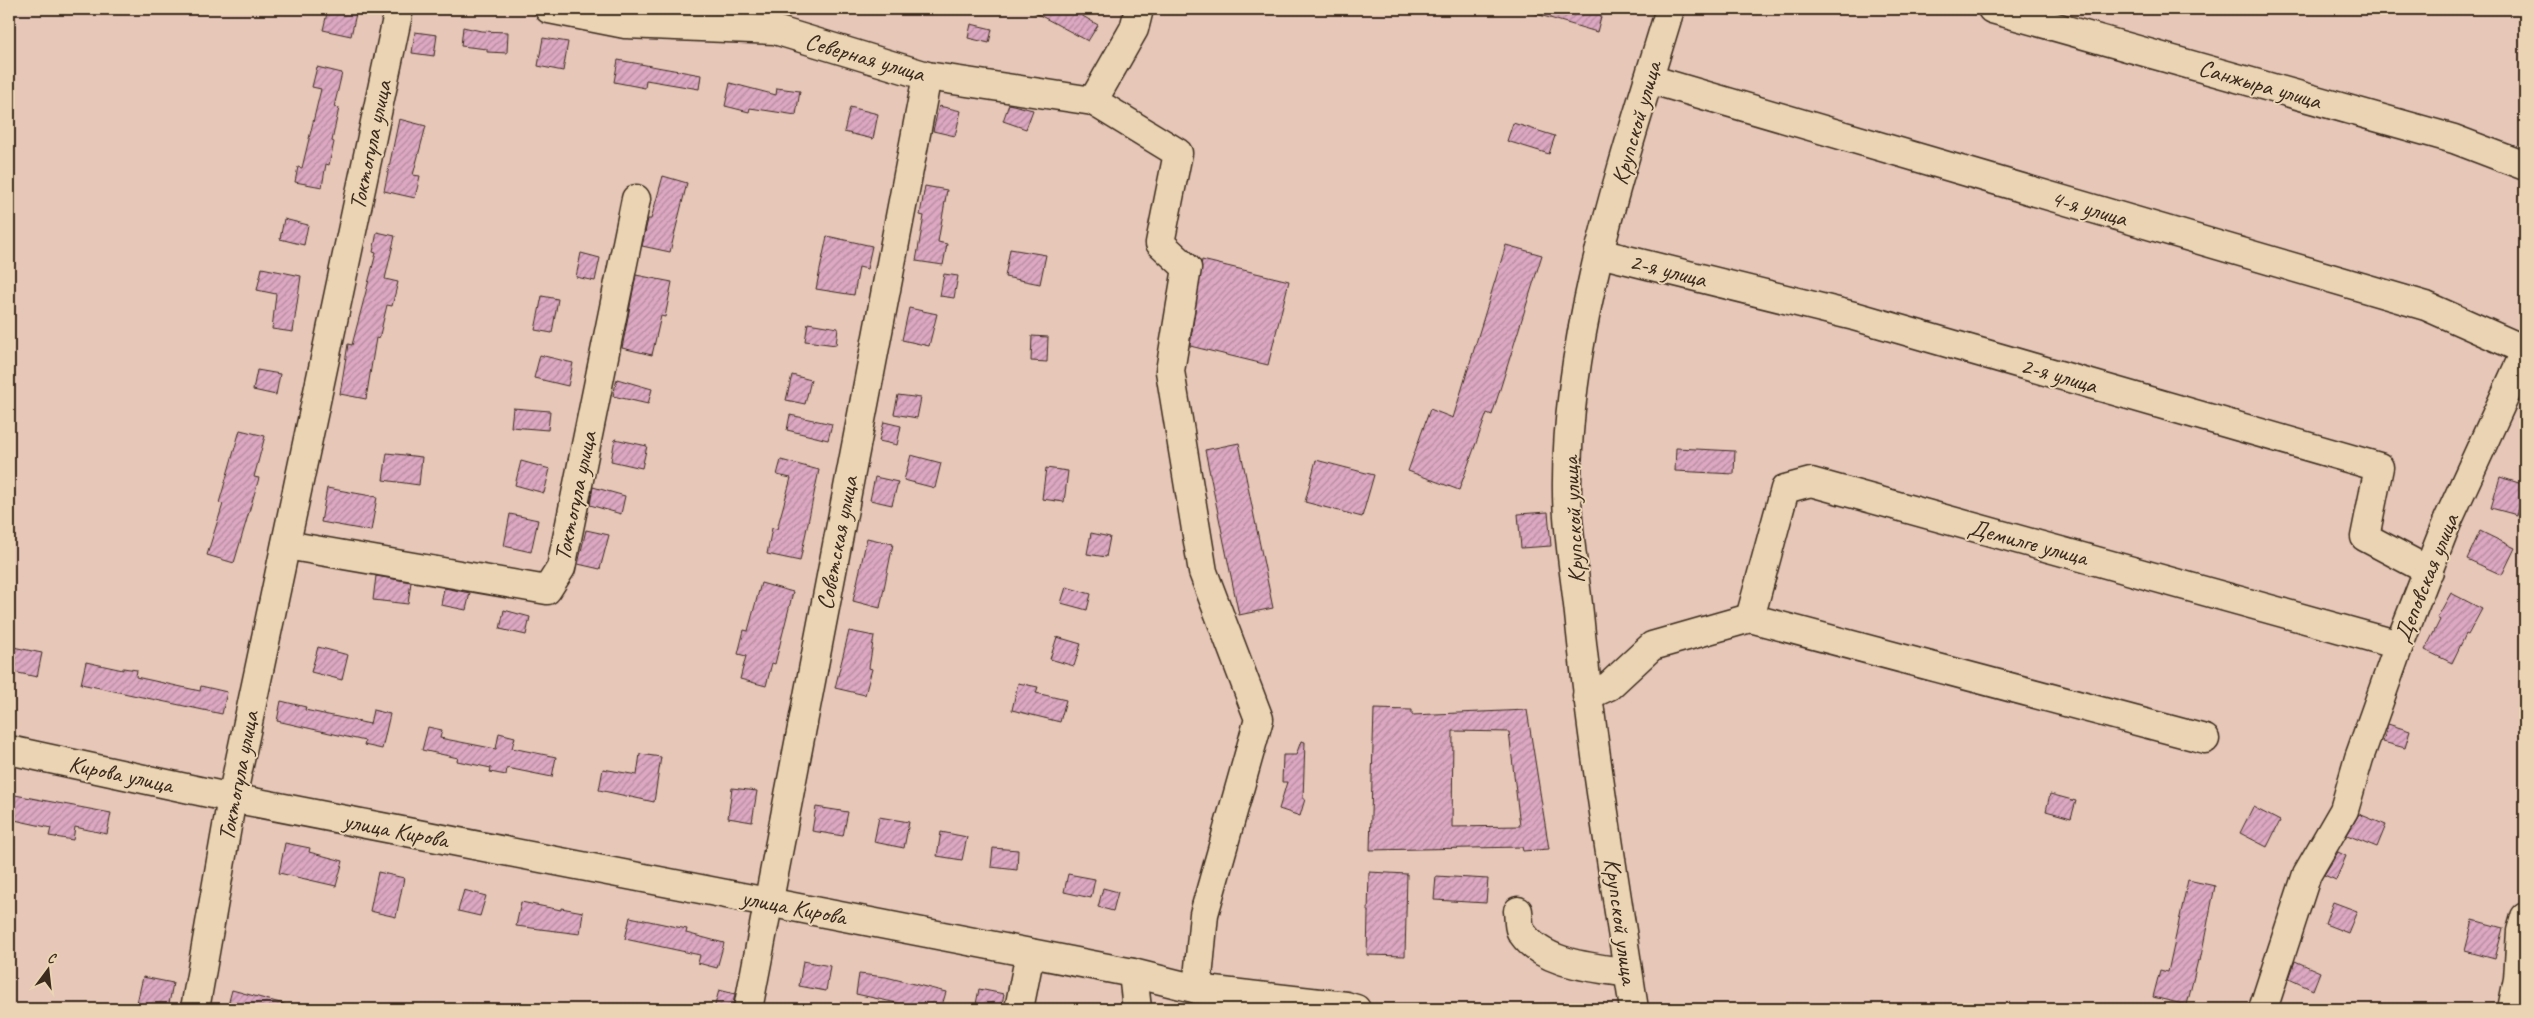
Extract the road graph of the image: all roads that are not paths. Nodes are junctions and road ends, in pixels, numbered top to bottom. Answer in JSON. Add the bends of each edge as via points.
{"nodes":[{"id":1,"x":399,"y":9,"type":"edge"},
{"id":2,"x":549,"y":9,"type":"edge"},
{"id":3,"x":1139,"y":9,"type":"edge"},
{"id":4,"x":1670,"y":9,"type":"edge"},
{"id":5,"x":1992,"y":9,"type":"edge"},
{"id":6,"x":927,"y":76,"type":"junction"},
{"id":7,"x":1649,"y":79,"type":"junction"},
{"id":8,"x":1093,"y":101,"type":"junction"},
{"id":9,"x":2525,"y":166,"type":"edge"},
{"id":10,"x":636,"y":199,"type":"dead end"},
{"id":11,"x":1599,"y":253,"type":"junction"},
{"id":12,"x":2525,"y":351,"type":"edge"},
{"id":13,"x":286,"y":545,"type":"junction"},
{"id":14,"x":2429,"y":571,"type":"junction"},
{"id":15,"x":1750,"y":618,"type":"junction"},
{"id":16,"x":2399,"y":645,"type":"junction"},
{"id":17,"x":1587,"y":696,"type":"junction"},
{"id":18,"x":2205,"y":739,"type":"dead end"},
{"id":19,"x":9,"y":750,"type":"edge"},
{"id":20,"x":232,"y":798,"type":"junction"},
{"id":21,"x":768,"y":902,"type":"junction"},
{"id":22,"x":1518,"y":911,"type":"dead end"},
{"id":23,"x":2525,"y":917,"type":"edge"},
{"id":24,"x":1030,"y":953,"type":"junction"},
{"id":25,"x":1133,"y":973,"type":"junction"},
{"id":26,"x":1628,"y":973,"type":"junction"},
{"id":27,"x":1197,"y":989,"type":"junction"},
{"id":28,"x":196,"y":1009,"type":"edge"},
{"id":29,"x":748,"y":1009,"type":"edge"},
{"id":30,"x":1019,"y":1009,"type":"edge"},
{"id":31,"x":1138,"y":1009,"type":"edge"},
{"id":32,"x":1356,"y":1009,"type":"edge"},
{"id":33,"x":1634,"y":1009,"type":"edge"},
{"id":34,"x":2263,"y":1009,"type":"edge"},
{"id":35,"x":2512,"y":1009,"type":"edge"}],
"edges":[{"from":1,"to":13,"type":"street","name":"Токтогула улица"},
{"from":2,"to":6,"type":"street","name":"Северная улица","via":[[625,24],[775,30]]},
{"from":3,"to":8,"type":"street","via":[[1134,29]]},
{"from":4,"to":7,"type":"street","name":"Крупской улица"},
{"from":5,"to":9,"type":"street","name":"Санжыра улица","via":[[2454,139]]},
{"from":6,"to":8,"type":"street","name":"Северная улица"},
{"from":6,"to":21,"type":"street","name":"Советская улица"},
{"from":7,"to":11,"type":"street","name":"Крупской улица"},
{"from":7,"to":12,"type":"street","name":"4-я улица","via":[[2426,306]]},
{"from":8,"to":27,"type":"street","via":[[1178,153],[1160,243],[1187,268],[1170,371],[1203,572],[1259,719],[1204,914]]},
{"from":10,"to":13,"type":"street","name":"Токтогула улица","via":[[561,568],[547,590]]},
{"from":11,"to":14,"type":"street","name":"2-я улица","via":[[1854,316],[2379,467],[2365,537]]},
{"from":11,"to":17,"type":"street","name":"Крупской улица","via":[[1575,381],[1566,493]]},
{"from":12,"to":14,"type":"street","name":"Деповская улица","via":[[2448,520]]},
{"from":13,"to":20,"type":"street","name":"Токтогула улица"},
{"from":14,"to":16,"type":"street","name":"Деповская улица"},
{"from":15,"to":16,"type":"street","name":"Демилге улица","via":[[1785,489],[1811,482]]},
{"from":15,"to":17,"type":"street","via":[[1652,646],[1610,686]]},
{"from":15,"to":18,"type":"street"},
{"from":16,"to":34,"type":"street","name":"Деповская улица","via":[[2344,810],[2307,874]]},
{"from":17,"to":26,"type":"street","name":"Крупской улица"},
{"from":19,"to":20,"type":"street","name":"Кирова улица"},
{"from":20,"to":21,"type":"street","name":"улица Кирова"},
{"from":20,"to":28,"type":"street","name":"Токтогула улица"},
{"from":21,"to":24,"type":"street","name":"улица Кирова"},
{"from":21,"to":29,"type":"street","name":"Советская улица"},
{"from":22,"to":26,"type":"street","via":[[1520,932],[1542,953]]},
{"from":23,"to":35,"type":"street"},
{"from":24,"to":25,"type":"street","name":"улица Кирова"},
{"from":24,"to":30,"type":"street"},
{"from":25,"to":27,"type":"street","name":"улица Кирова"},
{"from":25,"to":31,"type":"street"},
{"from":26,"to":33,"type":"street","name":"Крупской улица"},
{"from":27,"to":32,"type":"street","name":"улица Кирова"}]}
